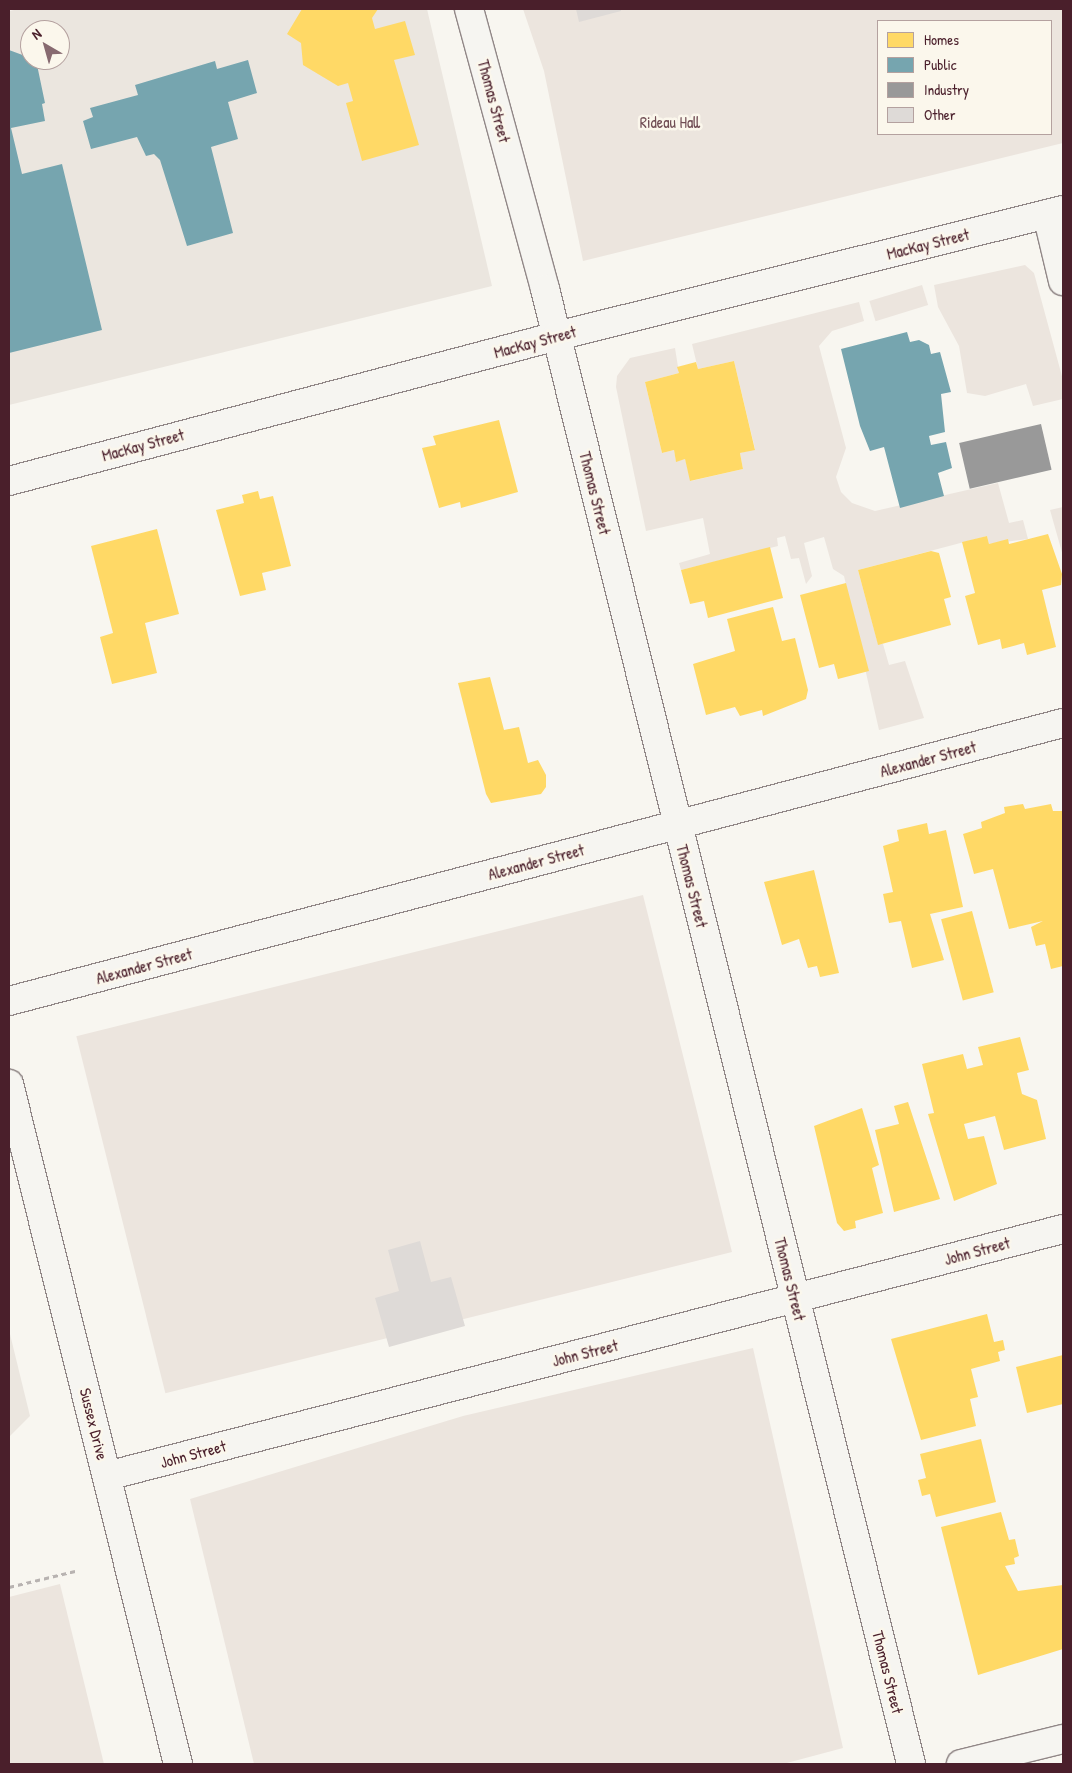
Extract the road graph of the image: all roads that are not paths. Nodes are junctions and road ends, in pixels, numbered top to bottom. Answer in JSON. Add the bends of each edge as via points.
{"nodes":[{"id":1,"x":468,"y":9,"type":"edge"},
{"id":2,"x":1055,"y":212,"type":"edge"},
{"id":3,"x":1063,"y":281,"type":"edge"},
{"id":4,"x":557,"y":336,"type":"junction"},
{"id":5,"x":9,"y":481,"type":"edge"},
{"id":6,"x":1063,"y":723,"type":"edge"},
{"id":7,"x":677,"y":825,"type":"junction"},
{"id":8,"x":9,"y":1001,"type":"edge"},
{"id":9,"x":9,"y":1084,"type":"edge"},
{"id":10,"x":1063,"y":1229,"type":"edge"},
{"id":11,"x":795,"y":1298,"type":"junction"},
{"id":12,"x":107,"y":1476,"type":"junction"},
{"id":13,"x":1063,"y":1739,"type":"edge"},
{"id":14,"x":178,"y":1764,"type":"edge"},
{"id":15,"x":911,"y":1764,"type":"edge"},
{"id":16,"x":961,"y":1764,"type":"edge"}],
"edges":[{"from":1,"to":4,"type":"street","name":"Thomas Street"},
{"from":2,"to":3,"type":"street"},
{"from":2,"to":4,"type":"street","name":"MacKay Street"},
{"from":4,"to":5,"type":"street","name":"MacKay Street"},
{"from":4,"to":7,"type":"street","name":"Thomas Street"},
{"from":6,"to":7,"type":"street","name":"Alexander Street"},
{"from":7,"to":8,"type":"street","name":"Alexander Street"},
{"from":7,"to":11,"type":"street","name":"Thomas Street"},
{"from":9,"to":12,"type":"street","name":"Sussex Drive"},
{"from":10,"to":11,"type":"street","name":"John Street"},
{"from":11,"to":12,"type":"street","name":"John Street"},
{"from":11,"to":15,"type":"street","name":"Thomas Street"},
{"from":12,"to":14,"type":"street","name":"Sussex Drive"},
{"from":13,"to":16,"type":"street"}]}
